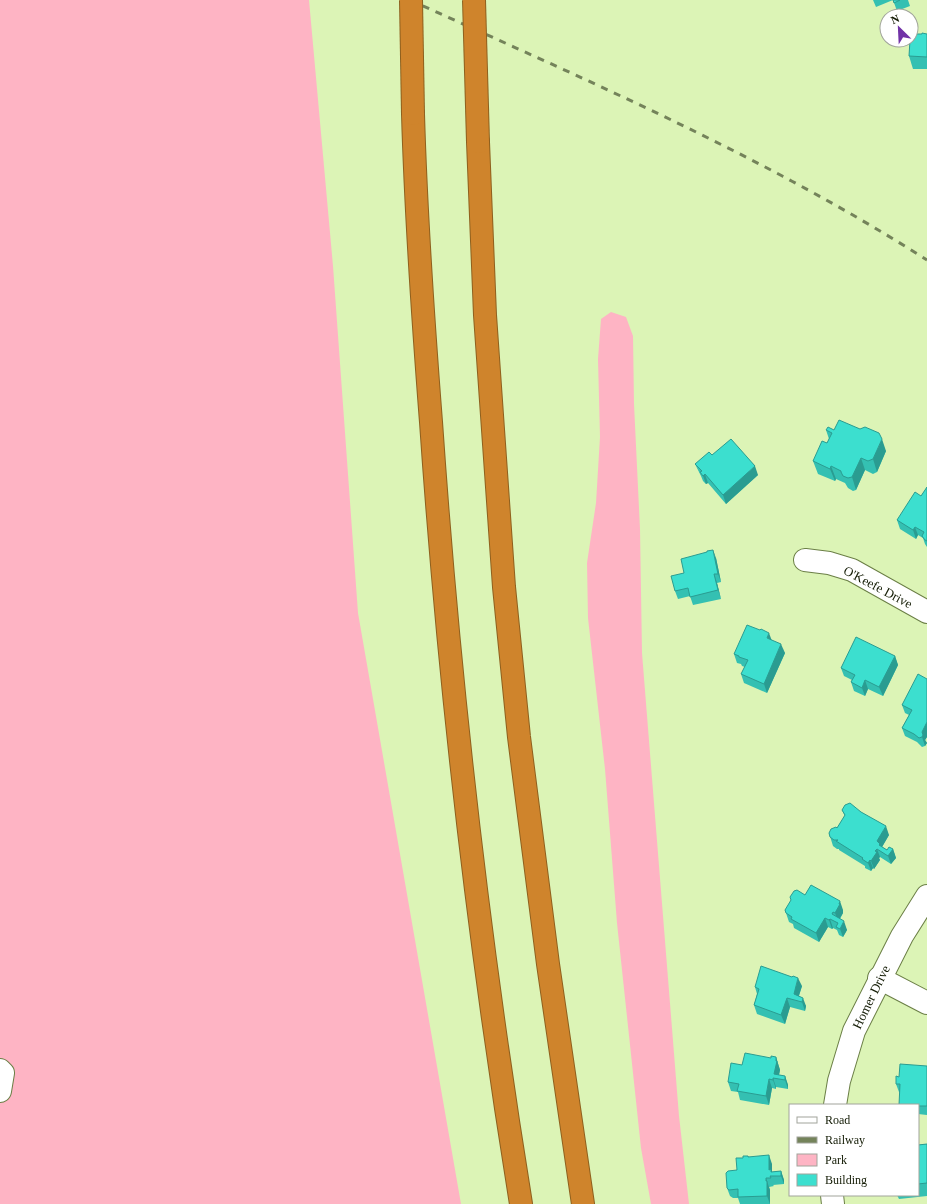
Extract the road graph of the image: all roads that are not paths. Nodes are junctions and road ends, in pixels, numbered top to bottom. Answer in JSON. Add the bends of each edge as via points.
{"nodes":[{"id":1,"x":411,"y":0,"type":"edge"},
{"id":2,"x":474,"y":0,"type":"edge"},
{"id":3,"x":805,"y":560,"type":"dead end"},
{"id":4,"x":927,"y":612,"type":"edge"},
{"id":5,"x":927,"y":896,"type":"edge"},
{"id":6,"x":879,"y":978,"type":"junction"},
{"id":7,"x":927,"y":1003,"type":"edge"},
{"id":8,"x":0,"y":1070,"type":"edge"},
{"id":9,"x":0,"y":1091,"type":"edge"},
{"id":10,"x":835,"y":1104,"type":"edge"},
{"id":11,"x":521,"y":1204,"type":"edge"},
{"id":12,"x":583,"y":1204,"type":"edge"}],
"edges":[{"from":1,"to":11,"type":"highway","bridge":true,"via":[[420,277],[448,646],[476,892]]},
{"from":2,"to":12,"type":"highway","bridge":true,"via":[[485,315],[504,587],[519,737],[547,956]]},
{"from":3,"to":4,"type":"street","name":"O'Keefe Drive","via":[[829,563],[852,570]]},
{"from":5,"to":6,"type":"street","name":"Homer Drive"},
{"from":6,"to":7,"type":"street"},
{"from":6,"to":10,"type":"street","name":"Homer Drive","via":[[854,1031],[838,1081]]},
{"from":8,"to":9,"type":"street","via":[[3,1073]]}]}
